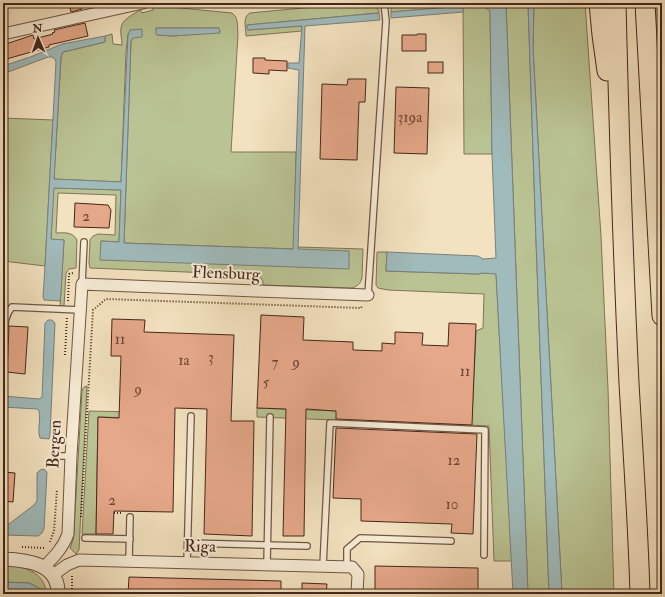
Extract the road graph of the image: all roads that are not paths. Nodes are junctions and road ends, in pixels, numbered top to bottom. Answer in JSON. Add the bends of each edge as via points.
{"nodes":[{"id":1,"x":144,"y":3,"type":"edge"},
{"id":2,"x":384,"y":3,"type":"edge"},
{"id":3,"x":599,"y":3,"type":"edge"},
{"id":4,"x":616,"y":3,"type":"edge"},
{"id":5,"x":645,"y":3,"type":"edge"},
{"id":6,"x":3,"y":34,"type":"edge"},
{"id":7,"x":620,"y":158,"type":"junction"},
{"id":8,"x":84,"y":242,"type":"dead end"},
{"id":9,"x":82,"y":284,"type":"junction"},
{"id":10,"x":368,"y":295,"type":"joint"},
{"id":11,"x":80,"y":310,"type":"junction"},
{"id":12,"x":662,"y":316,"type":"edge"},
{"id":13,"x":3,"y":338,"type":"edge"},
{"id":14,"x":191,"y":416,"type":"dead end"},
{"id":15,"x":270,"y":417,"type":"dead end"},
{"id":16,"x":55,"y":456,"type":"dead end"},
{"id":17,"x":71,"y":456,"type":"junction"},
{"id":18,"x":130,"y":517,"type":"dead end"},
{"id":19,"x":85,"y":538,"type":"dead end"},
{"id":20,"x":130,"y":539,"type":"junction"},
{"id":21,"x":451,"y":541,"type":"dead end"},
{"id":22,"x":188,"y":543,"type":"junction"},
{"id":23,"x":267,"y":545,"type":"junction"},
{"id":24,"x":307,"y":546,"type":"dead end"},
{"id":25,"x":484,"y":555,"type":"dead end"},
{"id":26,"x":3,"y":559,"type":"edge"},
{"id":27,"x":129,"y":561,"type":"junction"},
{"id":28,"x":187,"y":562,"type":"junction"},
{"id":29,"x":267,"y":564,"type":"junction"},
{"id":30,"x":323,"y":566,"type":"junction"},
{"id":31,"x":349,"y":567,"type":"junction"},
{"id":32,"x":48,"y":571,"type":"junction"},
{"id":33,"x":58,"y":594,"type":"edge"},
{"id":34,"x":358,"y":594,"type":"edge"},
{"id":35,"x":640,"y":594,"type":"edge"}],
"edges":[{"from":1,"to":6,"type":"street"},
{"from":2,"to":10,"type":"lane","via":[[386,21]]},
{"from":3,"to":7,"type":"highway"},
{"from":4,"to":7,"type":"highway"},
{"from":5,"to":12,"type":"highway"},
{"from":7,"to":35,"type":"highway"},
{"from":8,"to":9,"type":"lane"},
{"from":9,"to":10,"type":"street","name":"Flensburg"},
{"from":9,"to":11,"type":"street","name":"Bergen"},
{"from":11,"to":13,"type":"lane","via":[[12,307],[5,319]]},
{"from":11,"to":17,"type":"street","name":"Bergen"},
{"from":14,"to":22,"type":"lane"},
{"from":15,"to":23,"type":"lane"},
{"from":16,"to":17,"type":"lane"},
{"from":17,"to":32,"type":"street","name":"Bergen","via":[[68,534]]},
{"from":18,"to":20,"type":"lane"},
{"from":19,"to":20,"type":"lane"},
{"from":20,"to":27,"type":"lane"},
{"from":21,"to":31,"type":"lane","via":[[360,538],[347,549]]},
{"from":22,"to":23,"type":"lane"},
{"from":22,"to":28,"type":"lane"},
{"from":23,"to":24,"type":"lane"},
{"from":23,"to":29,"type":"lane"},
{"from":25,"to":30,"type":"lane","via":[[484,430],[330,423]]},
{"from":26,"to":32,"type":"street","via":[[36,563]]},
{"from":27,"to":28,"type":"street","name":"Riga"},
{"from":27,"to":32,"type":"street","name":"Riga","via":[[79,560]]},
{"from":28,"to":29,"type":"street","name":"Riga"},
{"from":29,"to":30,"type":"street","name":"Riga"},
{"from":30,"to":31,"type":"street","name":"Riga"},
{"from":31,"to":34,"type":"street","via":[[358,574]]},
{"from":32,"to":33,"type":"street","via":[[56,582]]}]}
